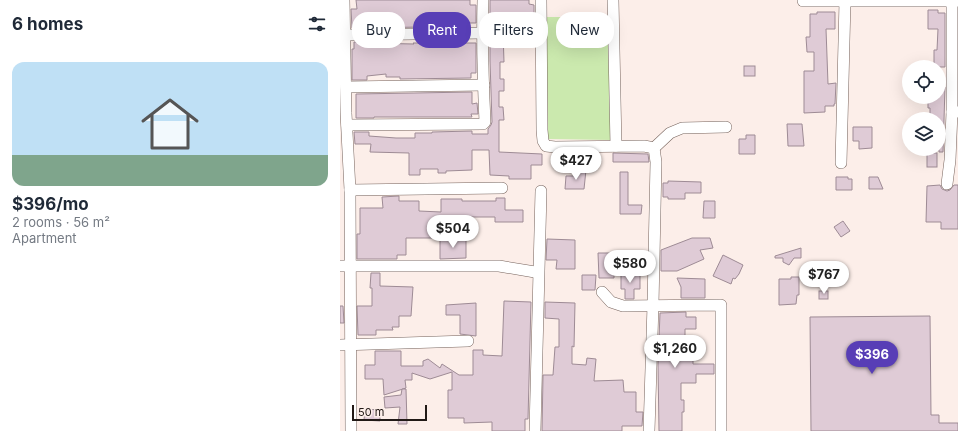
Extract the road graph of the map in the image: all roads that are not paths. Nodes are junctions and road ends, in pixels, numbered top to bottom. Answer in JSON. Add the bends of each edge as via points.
{"nodes":[{"id":1,"x":344,"y":0,"type":"edge"},
{"id":2,"x":483,"y":0,"type":"edge"},
{"id":3,"x":541,"y":0,"type":"edge"},
{"id":4,"x":613,"y":0,"type":"edge"},
{"id":5,"x":804,"y":1,"type":"dead end"},
{"id":6,"x":824,"y":1,"type":"edge"},
{"id":7,"x":845,"y":1,"type":"junction"},
{"id":8,"x":882,"y":1,"type":"edge"},
{"id":9,"x":955,"y":1,"type":"edge"},
{"id":10,"x":483,"y":12,"type":"edge"},
{"id":11,"x":479,"y":33,"type":"edge"},
{"id":12,"x":345,"y":36,"type":"junction"},
{"id":13,"x":483,"y":48,"type":"edge"},
{"id":14,"x":343,"y":61,"type":"edge"},
{"id":15,"x":954,"y":62,"type":"edge"},
{"id":16,"x":484,"y":85,"type":"junction"},
{"id":17,"x":346,"y":87,"type":"junction"},
{"id":18,"x":955,"y":112,"type":"edge"},
{"id":19,"x":343,"y":113,"type":"edge"},
{"id":20,"x":347,"y":126,"type":"junction"},
{"id":21,"x":726,"y":128,"type":"dead end"},
{"id":22,"x":616,"y":146,"type":"junction"},
{"id":23,"x":654,"y":148,"type":"junction"},
{"id":24,"x":841,"y":163,"type":"dead end"},
{"id":25,"x":347,"y":184,"type":"edge"},
{"id":26,"x":947,"y":184,"type":"dead end"},
{"id":27,"x":502,"y":188,"type":"dead end"},
{"id":28,"x":540,"y":190,"type":"dead end"},
{"id":29,"x":345,"y":267,"type":"edge"},
{"id":30,"x":535,"y":272,"type":"dead end"},
{"id":31,"x":602,"y":292,"type":"dead end"},
{"id":32,"x":653,"y":305,"type":"junction"},
{"id":33,"x":468,"y":341,"type":"dead end"},
{"id":34,"x":345,"y":345,"type":"edge"},
{"id":35,"x":351,"y":431,"type":"edge"},
{"id":36,"x":535,"y":431,"type":"edge"},
{"id":37,"x":649,"y":431,"type":"edge"},
{"id":38,"x":721,"y":431,"type":"edge"}],
"edges":[{"from":1,"to":12,"type":"street"},
{"from":2,"to":10,"type":"street"},
{"from":3,"to":22,"type":"street","via":[[543,141],[546,146],[555,148]]},
{"from":4,"to":22,"type":"street"},
{"from":5,"to":6,"type":"street"},
{"from":6,"to":7,"type":"street"},
{"from":7,"to":8,"type":"street"},
{"from":7,"to":24,"type":"street"},
{"from":8,"to":9,"type":"street"},
{"from":9,"to":15,"type":"street"},
{"from":11,"to":12,"type":"street"},
{"from":12,"to":14,"type":"street"},
{"from":13,"to":16,"type":"street"},
{"from":14,"to":17,"type":"street"},
{"from":15,"to":18,"type":"street"},
{"from":16,"to":17,"type":"street"},
{"from":16,"to":20,"type":"street","via":[[482,125]]},
{"from":17,"to":19,"type":"street"},
{"from":18,"to":26,"type":"street"},
{"from":19,"to":20,"type":"street"},
{"from":20,"to":25,"type":"street"},
{"from":21,"to":23,"type":"street","via":[[682,128],[670,133]]},
{"from":22,"to":23,"type":"street"},
{"from":23,"to":32,"type":"street","via":[[656,162]]},
{"from":25,"to":27,"type":"street"},
{"from":25,"to":29,"type":"street"},
{"from":28,"to":36,"type":"street"},
{"from":29,"to":30,"type":"street","via":[[499,266]]},
{"from":29,"to":34,"type":"street"},
{"from":31,"to":32,"type":"street","via":[[611,302],[619,305]]},
{"from":32,"to":37,"type":"street"},
{"from":32,"to":38,"type":"street","via":[[721,305]]},
{"from":33,"to":34,"type":"street"},
{"from":34,"to":35,"type":"street"}]}
